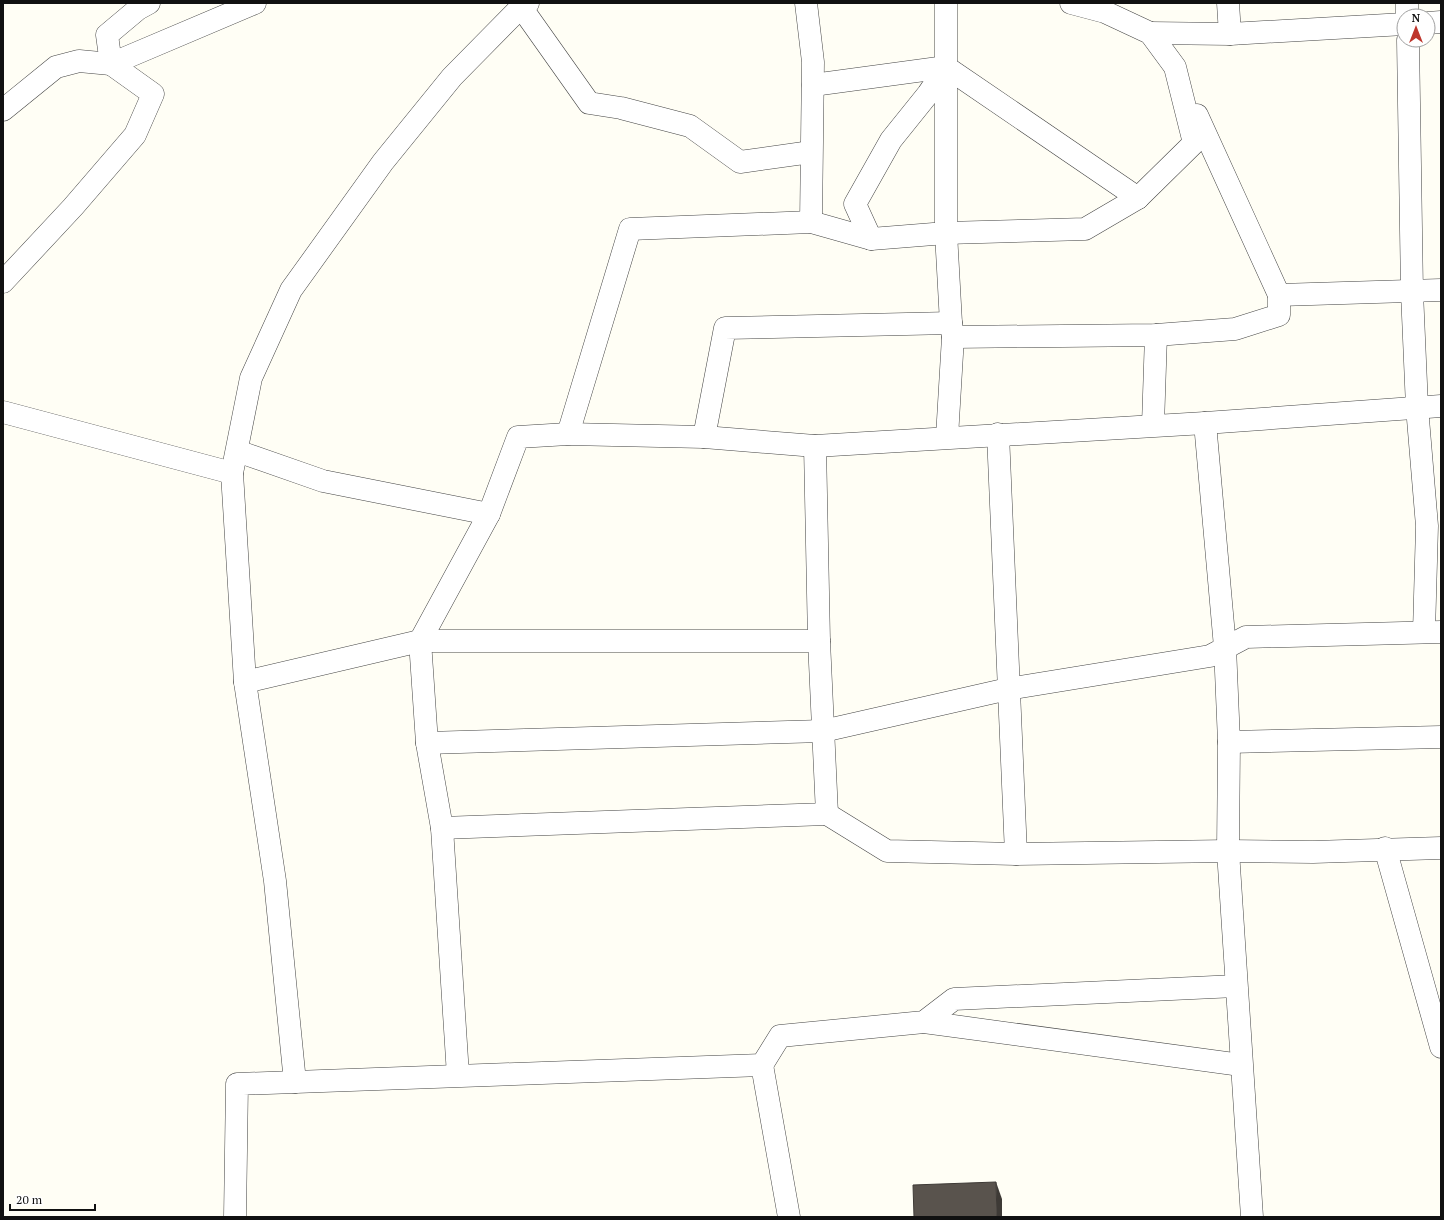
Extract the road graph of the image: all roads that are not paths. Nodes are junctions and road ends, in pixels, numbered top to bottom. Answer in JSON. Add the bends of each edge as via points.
{"nodes":[{"id":1,"x":149,"y":3,"type":"edge"},
{"id":2,"x":255,"y":3,"type":"edge"},
{"id":3,"x":806,"y":3,"type":"edge"},
{"id":4,"x":946,"y":3,"type":"edge"},
{"id":5,"x":1071,"y":3,"type":"edge"},
{"id":6,"x":1228,"y":3,"type":"edge"},
{"id":7,"x":525,"y":5,"type":"edge"},
{"id":8,"x":1396,"y":24,"type":"edge"},
{"id":9,"x":1150,"y":33,"type":"junction"},
{"id":10,"x":1230,"y":34,"type":"junction"},
{"id":11,"x":1408,"y":48,"type":"edge"},
{"id":12,"x":111,"y":64,"type":"junction"},
{"id":13,"x":946,"y":67,"type":"junction"},
{"id":14,"x":1175,"y":67,"type":"junction"},
{"id":15,"x":813,"y":85,"type":"junction"},
{"id":16,"x":3,"y":110,"type":"edge"},
{"id":17,"x":811,"y":152,"type":"junction"},
{"id":18,"x":1138,"y":198,"type":"junction"},
{"id":19,"x":811,"y":222,"type":"junction"},
{"id":20,"x":946,"y":233,"type":"junction"},
{"id":21,"x":871,"y":239,"type":"junction"},
{"id":22,"x":3,"y":282,"type":"edge"},
{"id":23,"x":1441,"y":290,"type":"edge"},
{"id":24,"x":1412,"y":292,"type":"junction"},
{"id":25,"x":1279,"y":295,"type":"junction"},
{"id":26,"x":952,"y":330,"type":"junction"},
{"id":27,"x":1156,"y":335,"type":"junction"},
{"id":28,"x":1441,"y":406,"type":"edge"},
{"id":29,"x":1417,"y":407,"type":"junction"},
{"id":30,"x":3,"y":412,"type":"edge"},
{"id":31,"x":1205,"y":423,"type":"junction"},
{"id":32,"x":1153,"y":425,"type":"junction"},
{"id":33,"x":568,"y":434,"type":"junction"},
{"id":34,"x":998,"y":434,"type":"junction"},
{"id":35,"x":704,"y":437,"type":"junction"},
{"id":36,"x":947,"y":437,"type":"junction"},
{"id":37,"x":815,"y":446,"type":"junction"},
{"id":38,"x":237,"y":451,"type":"junction"},
{"id":39,"x":232,"y":473,"type":"junction"},
{"id":40,"x":489,"y":514,"type":"junction"},
{"id":41,"x":1434,"y":526,"type":"edge"},
{"id":42,"x":1433,"y":632,"type":"edge"},
{"id":43,"x":420,"y":641,"type":"junction"},
{"id":44,"x":820,"y":641,"type":"junction"},
{"id":45,"x":1225,"y":646,"type":"junction"},
{"id":46,"x":245,"y":682,"type":"junction"},
{"id":47,"x":1008,"y":689,"type":"junction"},
{"id":48,"x":823,"y":731,"type":"junction"},
{"id":49,"x":1441,"y":737,"type":"edge"},
{"id":50,"x":1229,"y":742,"type":"junction"},
{"id":51,"x":427,"y":743,"type":"junction"},
{"id":52,"x":827,"y":814,"type":"junction"},
{"id":53,"x":442,"y":828,"type":"junction"},
{"id":54,"x":1385,"y":848,"type":"junction"},
{"id":55,"x":1441,"y":848,"type":"edge"},
{"id":56,"x":1228,"y":851,"type":"junction"},
{"id":57,"x":1016,"y":854,"type":"junction"},
{"id":58,"x":1236,"y":986,"type":"junction"},
{"id":59,"x":924,"y":1022,"type":"junction"},
{"id":60,"x":1439,"y":1034,"type":"edge"},
{"id":61,"x":1241,"y":1064,"type":"junction"},
{"id":62,"x":762,"y":1065,"type":"junction"},
{"id":63,"x":458,"y":1075,"type":"junction"},
{"id":64,"x":295,"y":1082,"type":"junction"},
{"id":65,"x":235,"y":1217,"type":"edge"},
{"id":66,"x":789,"y":1217,"type":"edge"},
{"id":67,"x":1252,"y":1217,"type":"edge"}],
"edges":[{"from":1,"to":12,"type":"street","via":[[107,35]]},
{"from":2,"to":12,"type":"street"},
{"from":3,"to":15,"type":"street"},
{"from":4,"to":13,"type":"street"},
{"from":5,"to":9,"type":"street","via":[[1105,12]]},
{"from":6,"to":10,"type":"street"},
{"from":7,"to":17,"type":"street","via":[[589,103],[621,108],[690,126],[740,162]]},
{"from":7,"to":38,"type":"street","via":[[452,77],[388,156],[291,290],[251,378]]},
{"from":8,"to":10,"type":"street"},
{"from":9,"to":10,"type":"street"},
{"from":9,"to":14,"type":"street"},
{"from":11,"to":24,"type":"street"},
{"from":12,"to":16,"type":"street","via":[[79,61],[56,67]]},
{"from":12,"to":22,"type":"street","via":[[153,94],[135,135]]},
{"from":13,"to":15,"type":"street"},
{"from":13,"to":18,"type":"street"},
{"from":13,"to":20,"type":"street"},
{"from":13,"to":21,"type":"street","via":[[891,140],[854,204]]},
{"from":14,"to":18,"type":"street","via":[[1194,143]]},
{"from":14,"to":25,"type":"street"},
{"from":15,"to":17,"type":"street"},
{"from":17,"to":19,"type":"street"},
{"from":18,"to":20,"type":"street","via":[[1085,230]]},
{"from":19,"to":21,"type":"street"},
{"from":19,"to":33,"type":"street","via":[[630,229]]},
{"from":20,"to":21,"type":"street"},
{"from":20,"to":26,"type":"street"},
{"from":23,"to":24,"type":"street"},
{"from":24,"to":25,"type":"street"},
{"from":24,"to":29,"type":"street"},
{"from":25,"to":27,"type":"street","via":[[1279,315],[1235,329]]},
{"from":26,"to":27,"type":"street"},
{"from":26,"to":35,"type":"street","via":[[725,328]]},
{"from":26,"to":36,"type":"street"},
{"from":27,"to":32,"type":"street"},
{"from":28,"to":29,"type":"street"},
{"from":29,"to":31,"type":"street"},
{"from":29,"to":41,"type":"street"},
{"from":30,"to":39,"type":"street"},
{"from":31,"to":32,"type":"street"},
{"from":31,"to":45,"type":"street"},
{"from":32,"to":34,"type":"street"},
{"from":33,"to":35,"type":"street"},
{"from":33,"to":40,"type":"street","via":[[518,437]]},
{"from":34,"to":36,"type":"street"},
{"from":34,"to":47,"type":"street"},
{"from":35,"to":37,"type":"street"},
{"from":36,"to":37,"type":"street"},
{"from":37,"to":44,"type":"street"},
{"from":38,"to":39,"type":"street"},
{"from":38,"to":40,"type":"street","via":[[323,482]]},
{"from":39,"to":46,"type":"street"},
{"from":40,"to":43,"type":"street"},
{"from":41,"to":42,"type":"street"},
{"from":42,"to":45,"type":"street","via":[[1246,637]]},
{"from":43,"to":44,"type":"street"},
{"from":43,"to":46,"type":"street"},
{"from":43,"to":51,"type":"street"},
{"from":44,"to":48,"type":"street"},
{"from":45,"to":47,"type":"street","via":[[1210,656]]},
{"from":45,"to":50,"type":"street"},
{"from":46,"to":64,"type":"street","via":[[275,881]]},
{"from":47,"to":48,"type":"street"},
{"from":47,"to":57,"type":"street"},
{"from":48,"to":51,"type":"street"},
{"from":48,"to":52,"type":"street"},
{"from":49,"to":50,"type":"street"},
{"from":50,"to":56,"type":"street"},
{"from":51,"to":53,"type":"street"},
{"from":52,"to":53,"type":"street"},
{"from":52,"to":57,"type":"street","via":[[886,851]]},
{"from":53,"to":63,"type":"street"},
{"from":54,"to":55,"type":"street"},
{"from":54,"to":56,"type":"street","via":[[1313,852]]},
{"from":54,"to":60,"type":"street"},
{"from":56,"to":57,"type":"street"},
{"from":56,"to":58,"type":"street"},
{"from":58,"to":59,"type":"street","via":[[954,999]]},
{"from":58,"to":61,"type":"street"},
{"from":59,"to":61,"type":"street"},
{"from":59,"to":62,"type":"street","via":[[780,1036]]},
{"from":61,"to":67,"type":"street"},
{"from":62,"to":63,"type":"street"},
{"from":62,"to":66,"type":"street"},
{"from":63,"to":64,"type":"street"},
{"from":64,"to":65,"type":"street","via":[[238,1084]]}]}
